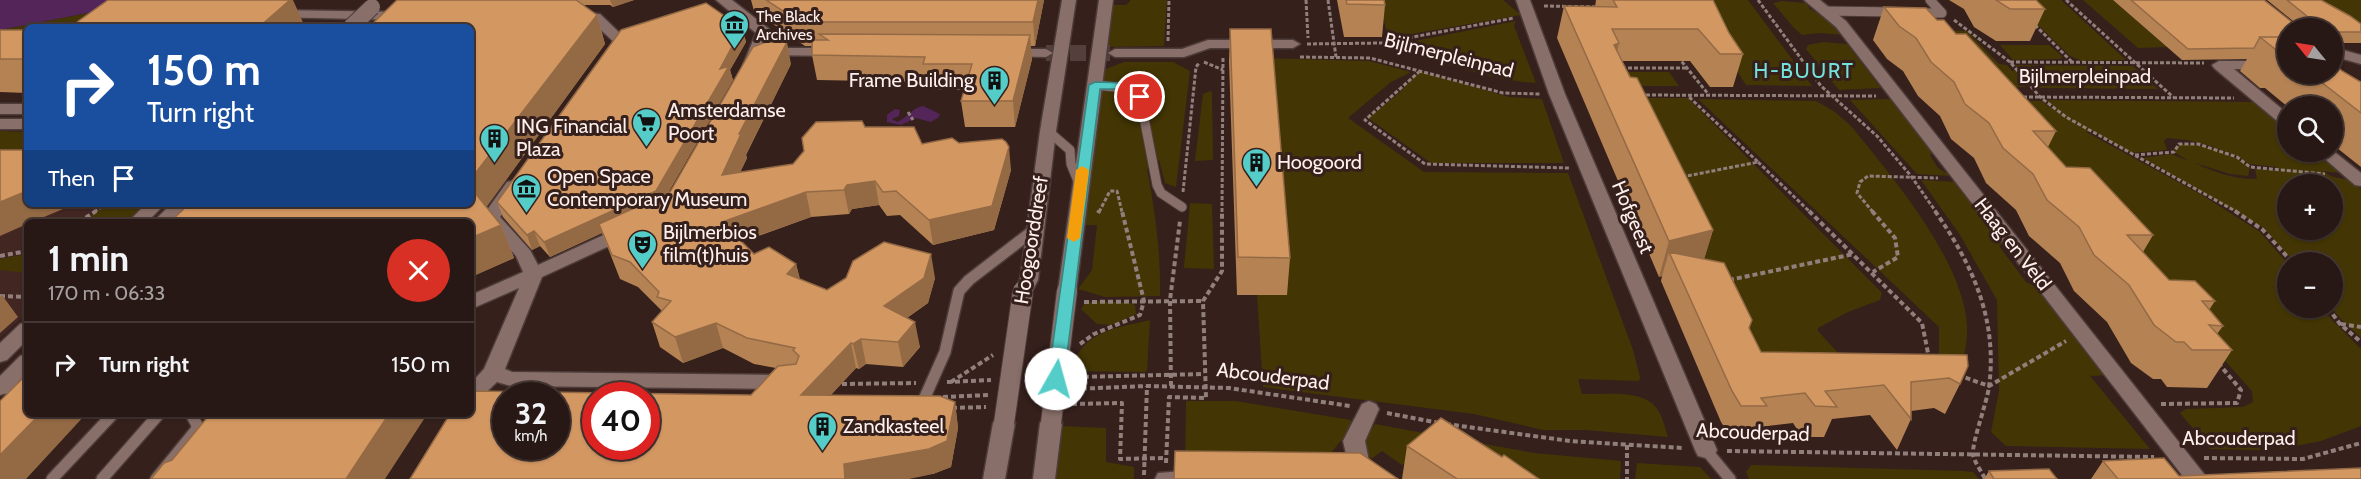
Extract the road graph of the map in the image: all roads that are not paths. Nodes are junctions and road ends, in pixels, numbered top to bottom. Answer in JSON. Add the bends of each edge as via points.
{"nodes":[{"id":1,"x":1069,"y":0,"type":"edge"},
{"id":2,"x":1106,"y":0,"type":"edge"},
{"id":3,"x":1811,"y":0,"type":"edge"},
{"id":4,"x":1930,"y":0,"type":"edge"},
{"id":5,"x":724,"y":2,"type":"edge"},
{"id":6,"x":383,"y":3,"type":"edge"},
{"id":7,"x":1526,"y":7,"type":"edge"},
{"id":8,"x":1826,"y":11,"type":"junction"},
{"id":9,"x":263,"y":14,"type":"edge"},
{"id":10,"x":419,"y":16,"type":"edge"},
{"id":11,"x":560,"y":17,"type":"edge"},
{"id":12,"x":355,"y":24,"type":"edge"},
{"id":13,"x":371,"y":24,"type":"edge"},
{"id":14,"x":1293,"y":44,"type":"road end"},
{"id":15,"x":758,"y":52,"type":"junction"},
{"id":16,"x":850,"y":52,"type":"edge"},
{"id":17,"x":610,"y":53,"type":"edge"},
{"id":18,"x":988,"y":53,"type":"edge"},
{"id":19,"x":1046,"y":53,"type":"tunnel mouth"},
{"id":20,"x":1115,"y":53,"type":"tunnel mouth"},
{"id":21,"x":2343,"y":54,"type":"edge"},
{"id":22,"x":2358,"y":59,"type":"edge"},
{"id":23,"x":2343,"y":63,"type":"edge"},
{"id":24,"x":2277,"y":65,"type":"edge"},
{"id":25,"x":741,"y":81,"type":"edge"},
{"id":26,"x":1095,"y":85,"type":"junction"},
{"id":27,"x":0,"y":109,"type":"edge"},
{"id":28,"x":24,"y":109,"type":"edge"},
{"id":29,"x":2277,"y":113,"type":"edge"},
{"id":30,"x":0,"y":124,"type":"edge"},
{"id":31,"x":24,"y":124,"type":"edge"},
{"id":32,"x":1048,"y":131,"type":"junction"},
{"id":33,"x":2337,"y":162,"type":"edge"},
{"id":34,"x":523,"y":173,"type":"edge"},
{"id":35,"x":2358,"y":179,"type":"edge"},
{"id":36,"x":1080,"y":186,"type":"junction"},
{"id":37,"x":153,"y":207,"type":"edge"},
{"id":38,"x":178,"y":207,"type":"edge"},
{"id":39,"x":1182,"y":207,"type":"dead end"},
{"id":40,"x":140,"y":219,"type":"edge"},
{"id":41,"x":165,"y":219,"type":"edge"},
{"id":42,"x":638,"y":226,"type":"edge"},
{"id":43,"x":1034,"y":230,"type":"junction"},
{"id":44,"x":534,"y":275,"type":"junction"},
{"id":45,"x":474,"y":302,"type":"edge"},
{"id":46,"x":24,"y":332,"type":"edge"},
{"id":47,"x":0,"y":355,"type":"edge"},
{"id":48,"x":24,"y":364,"type":"edge"},
{"id":49,"x":493,"y":373,"type":"junction"},
{"id":50,"x":793,"y":383,"type":"edge"},
{"id":51,"x":0,"y":388,"type":"edge"},
{"id":52,"x":24,"y":388,"type":"edge"},
{"id":53,"x":474,"y":392,"type":"edge"},
{"id":54,"x":926,"y":397,"type":"edge"},
{"id":55,"x":1369,"y":409,"type":"road end"},
{"id":56,"x":110,"y":417,"type":"edge"},
{"id":57,"x":156,"y":417,"type":"edge"},
{"id":58,"x":193,"y":417,"type":"edge"},
{"id":59,"x":1706,"y":450,"type":"joint"},
{"id":60,"x":1218,"y":478,"type":"edge"},
{"id":61,"x":1337,"y":478,"type":"edge"},
{"id":62,"x":1362,"y":478,"type":"edge"},
{"id":63,"x":52,"y":479,"type":"edge"},
{"id":64,"x":102,"y":479,"type":"edge"},
{"id":65,"x":156,"y":479,"type":"edge"},
{"id":66,"x":994,"y":479,"type":"edge"},
{"id":67,"x":1044,"y":479,"type":"edge"},
{"id":68,"x":1166,"y":479,"type":"edge"},
{"id":69,"x":1730,"y":479,"type":"edge"},
{"id":70,"x":2197,"y":479,"type":"edge"}],
"edges":[{"from":1,"to":32,"type":"street","name":"Hoogoorddreef"},
{"from":2,"to":26,"type":"street","name":"Hoogoorddreef"},
{"from":3,"to":8,"type":"street","name":"Haag en Veld"},
{"from":4,"to":8,"type":"lane","via":[[1942,13]]},
{"from":5,"to":15,"type":"street","via":[[764,32]]},
{"from":6,"to":12,"type":"street","bridge":true},
{"from":6,"to":13,"type":"street"},
{"from":7,"to":59,"type":"street","name":"Hofgeest","via":[[1557,94]]},
{"from":8,"to":70,"type":"street","name":"Haag en Veld","via":[[1841,24]]},
{"from":9,"to":10,"type":"street"},
{"from":11,"to":17,"type":"street","via":[[595,17],[624,37]]},
{"from":14,"to":20,"type":"street","via":[[1208,44],[1184,53]]},
{"from":15,"to":16,"type":"street"},
{"from":15,"to":25,"type":"street"},
{"from":18,"to":19,"type":"street"},
{"from":21,"to":22,"type":"street"},
{"from":22,"to":23,"type":"street"},
{"from":24,"to":29,"type":"street","via":[[2219,65]]},
{"from":26,"to":36,"type":"street","name":"Hoogoorddreef"},
{"from":26,"to":39,"type":"lane","via":[[1119,86],[1140,97],[1157,185],[1161,193]]},
{"from":27,"to":28,"type":"street"},
{"from":30,"to":31,"type":"street"},
{"from":32,"to":36,"type":"lane","via":[[1070,150]]},
{"from":32,"to":43,"type":"street","name":"Hoogoorddreef"},
{"from":33,"to":35,"type":"street"},
{"from":34,"to":44,"type":"street","via":[[491,217],[524,254]]},
{"from":36,"to":67,"type":"street","name":"Hoogoorddreef","bridge":true},
{"from":37,"to":40,"type":"street"},
{"from":38,"to":41,"type":"street"},
{"from":42,"to":44,"type":"street"},
{"from":43,"to":54,"type":"lane","via":[[960,291],[945,352]]},
{"from":43,"to":66,"type":"street","name":"Hoogoorddreef","bridge":true},
{"from":44,"to":45,"type":"street"},
{"from":44,"to":49,"type":"street"},
{"from":46,"to":47,"type":"street"},
{"from":48,"to":51,"type":"street"},
{"from":49,"to":50,"type":"street","via":[[511,379]]},
{"from":49,"to":53,"type":"street"},
{"from":51,"to":52,"type":"lane"},
{"from":55,"to":62,"type":"street","via":[[1354,441]]},
{"from":56,"to":63,"type":"lane"},
{"from":57,"to":64,"type":"lane"},
{"from":58,"to":65,"type":"lane","via":[[196,430]]},
{"from":59,"to":69,"type":"lane"},
{"from":60,"to":68,"type":"street"},
{"from":61,"to":62,"type":"street"}]}
